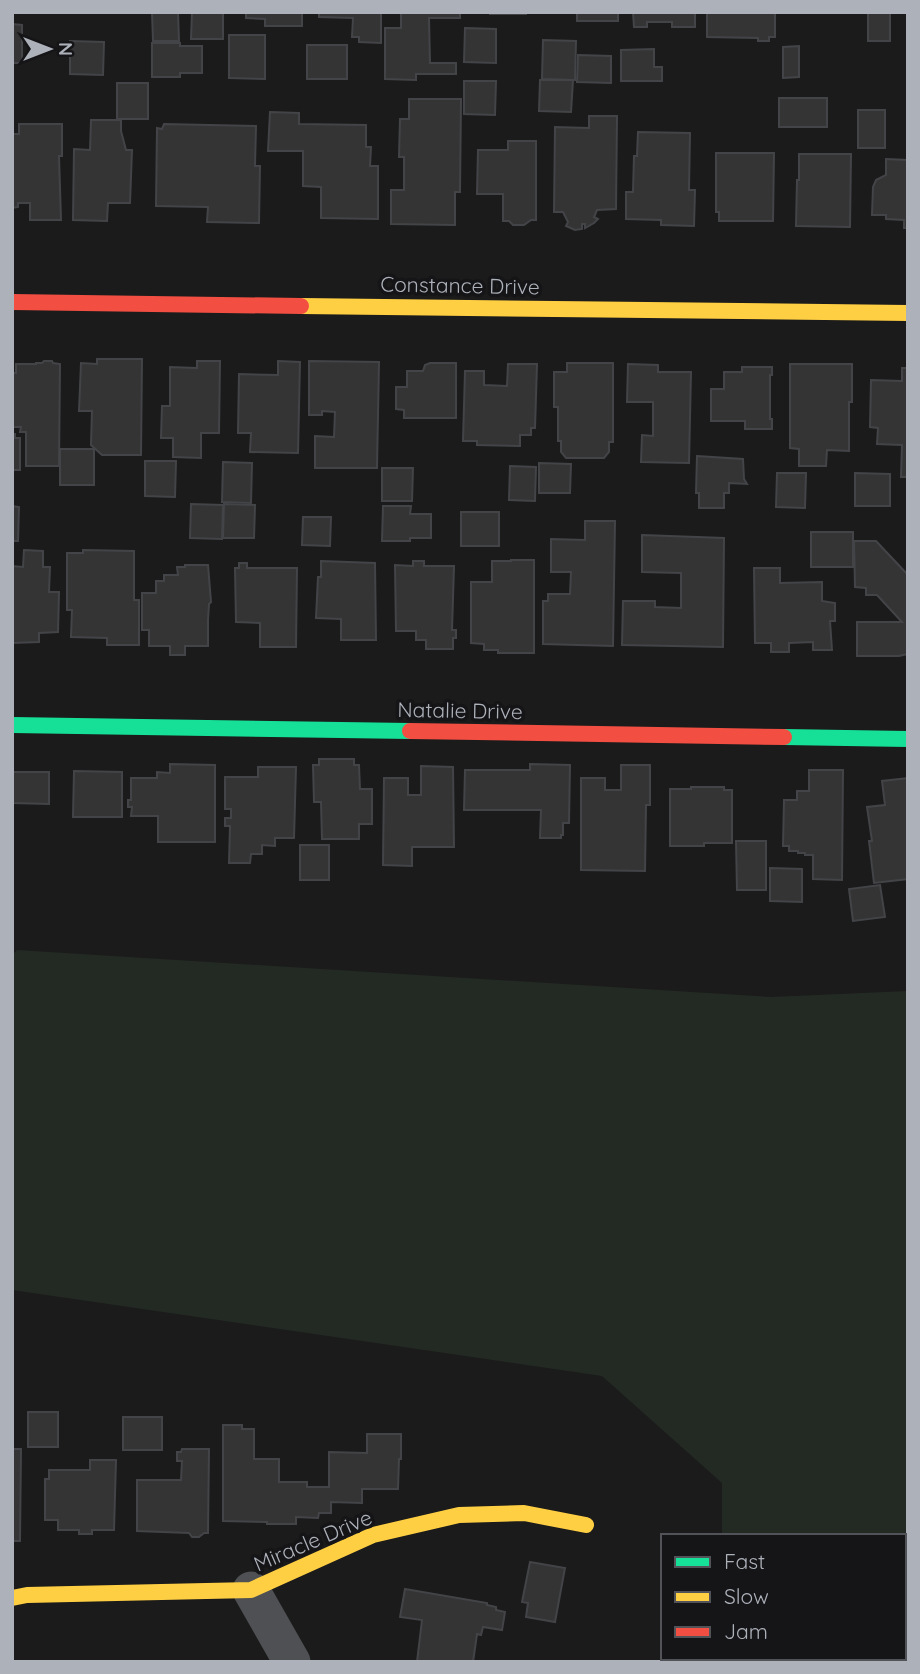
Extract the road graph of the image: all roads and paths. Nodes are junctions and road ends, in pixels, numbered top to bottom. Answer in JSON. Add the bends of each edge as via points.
{"nodes":[{"id":1,"x":12,"y":302,"type":"edge"},
{"id":2,"x":908,"y":313,"type":"edge"},
{"id":3,"x":12,"y":725,"type":"edge"},
{"id":4,"x":908,"y":739,"type":"edge"},
{"id":5,"x":586,"y":1525,"type":"dead end"},
{"id":6,"x":251,"y":1591,"type":"junction"},
{"id":7,"x":12,"y":1598,"type":"edge"},
{"id":8,"x":292,"y":1662,"type":"edge"}],
"edges":[{"from":1,"to":2,"type":"street","name":"Constance Drive"},
{"from":3,"to":4,"type":"street","name":"Natalie Drive"},
{"from":5,"to":6,"type":"street","name":"Miracle Drive","via":[[524,1513],[458,1515],[373,1535]]},
{"from":6,"to":7,"type":"street","name":"Miracle Drive"},
{"from":6,"to":8,"type":"street"}]}
